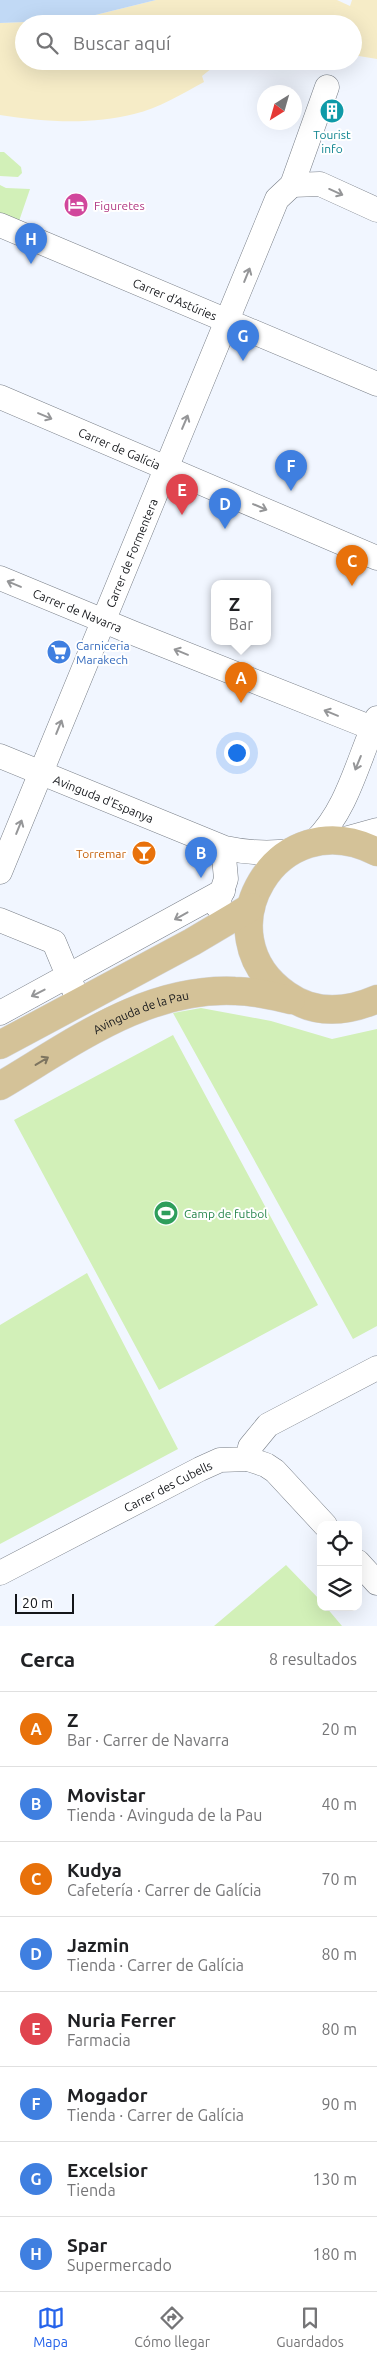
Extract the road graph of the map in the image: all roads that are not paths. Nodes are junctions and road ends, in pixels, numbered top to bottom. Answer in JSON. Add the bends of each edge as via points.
{"nodes":[{"id":1,"x":327,"y":87,"type":"dead end"},
{"id":2,"x":292,"y":185,"type":"junction"},
{"id":3,"x":377,"y":210,"type":"edge"},
{"id":4,"x":0,"y":225,"type":"edge"},
{"id":5,"x":229,"y":320,"type":"junction"},
{"id":6,"x":377,"y":384,"type":"edge"},
{"id":7,"x":0,"y":397,"type":"edge"},
{"id":8,"x":166,"y":467,"type":"junction"},
{"id":9,"x":377,"y":558,"type":"edge"},
{"id":10,"x":0,"y":578,"type":"edge"},
{"id":11,"x":103,"y":620,"type":"junction"},
{"id":12,"x":375,"y":726,"type":"edge"},
{"id":13,"x":0,"y":756,"type":"edge"},
{"id":14,"x":40,"y":772,"type":"junction"},
{"id":15,"x":377,"y":830,"type":"edge"},
{"id":16,"x":342,"y":840,"type":"junction"},
{"id":17,"x":303,"y":846,"type":"junction"},
{"id":18,"x":216,"y":849,"type":"junction"},
{"id":19,"x":377,"y":852,"type":"edge"},
{"id":20,"x":0,"y":872,"type":"edge"},
{"id":21,"x":223,"y":892,"type":"junction"},
{"id":22,"x":252,"y":904,"type":"junction"},
{"id":23,"x":0,"y":920,"type":"edge"},
{"id":24,"x":192,"y":942,"type":"junction"},
{"id":25,"x":74,"y":989,"type":"junction"},
{"id":26,"x":196,"y":993,"type":"junction"},
{"id":27,"x":377,"y":999,"type":"edge"},
{"id":28,"x":295,"y":1001,"type":"junction"},
{"id":29,"x":0,"y":1013,"type":"edge"},
{"id":30,"x":377,"y":1016,"type":"edge"},
{"id":31,"x":0,"y":1045,"type":"edge"},
{"id":32,"x":0,"y":1086,"type":"edge"},
{"id":33,"x":377,"y":1368,"type":"edge"},
{"id":34,"x":248,"y":1459,"type":"junction"},
{"id":35,"x":321,"y":1521,"type":"edge"},
{"id":36,"x":362,"y":1566,"type":"edge"},
{"id":37,"x":0,"y":1573,"type":"edge"},
{"id":38,"x":377,"y":1583,"type":"edge"}],
"edges":[{"from":1,"to":2,"type":"street","name":"Carrer de Formentera"},
{"from":2,"to":3,"type":"street","one_way":true,"via":[[320,184]]},
{"from":5,"to":2,"type":"street","name":"Carrer de Formentera","one_way":true,"via":[[278,200]]},
{"from":4,"to":5,"type":"street","name":"Carrer d'Astúries"},
{"from":5,"to":6,"type":"street","name":"Carrer d'Astúries"},
{"from":8,"to":5,"type":"street","name":"Carrer de Formentera","one_way":true},
{"from":7,"to":8,"type":"street","name":"Carrer de Galícia","one_way":true},
{"from":8,"to":9,"type":"street","name":"Carrer de Galícia","one_way":true},
{"from":8,"to":11,"type":"street","name":"Carrer de Formentera"},
{"from":11,"to":10,"type":"street","name":"Carrer de Navarra","one_way":true},
{"from":12,"to":11,"type":"street","name":"Carrer de Navarra","one_way":true},
{"from":14,"to":11,"type":"street","name":"Carrer de Formentera","one_way":true},
{"from":12,"to":17,"type":"street","one_way":true,"via":[[337,814],[328,829]]},
{"from":13,"to":14,"type":"street","name":"Avinguda d'Espanya"},
{"from":14,"to":18,"type":"street","name":"Avinguda d'Espanya"},
{"from":20,"to":14,"type":"street","name":"Carrer de Formentera","one_way":true},
{"from":15,"to":16,"type":"street"},
{"from":16,"to":17,"type":"main road"},
{"from":16,"to":19,"type":"main road"},
{"from":17,"to":18,"type":"street","name":"Avinguda d'Espanya","via":[[267,854]]},
{"from":17,"to":22,"type":"main road","via":[[274,864],[261,881]]},
{"from":18,"to":21,"type":"street","via":[[226,880]]},
{"from":18,"to":22,"type":"street","name":"Avinguda d'Espanya","via":[[239,874]]},
{"from":21,"to":24,"type":"street"},
{"from":21,"to":25,"type":"street","one_way":true},
{"from":22,"to":24,"type":"main road"},
{"from":22,"to":28,"type":"main road","via":[[249,929],[253,951],[262,971]]},
{"from":23,"to":25,"type":"street","via":[[54,942]]},
{"from":24,"to":25,"type":"main road"},
{"from":25,"to":29,"type":"street","one_way":true},
{"from":25,"to":31,"type":"main road"},
{"from":26,"to":28,"type":"main road","name":"Avinguda de la Pau","via":[[236,991]]},
{"from":26,"to":30,"type":"main road","via":[[325,1025],[359,1022]]},
{"from":32,"to":26,"type":"main road","name":"Avinguda de la Pau","one_way":true,"via":[[136,1008]]},
{"from":27,"to":28,"type":"main road","via":[[359,1007],[337,1010]]},
{"from":33,"to":34,"type":"street","via":[[268,1425],[250,1447]]},
{"from":34,"to":35,"type":"street","via":[[274,1471]]},
{"from":34,"to":37,"type":"street","name":"Carrer des Cubells","via":[[220,1460],[200,1469]]},
{"from":36,"to":38,"type":"street"}]}
